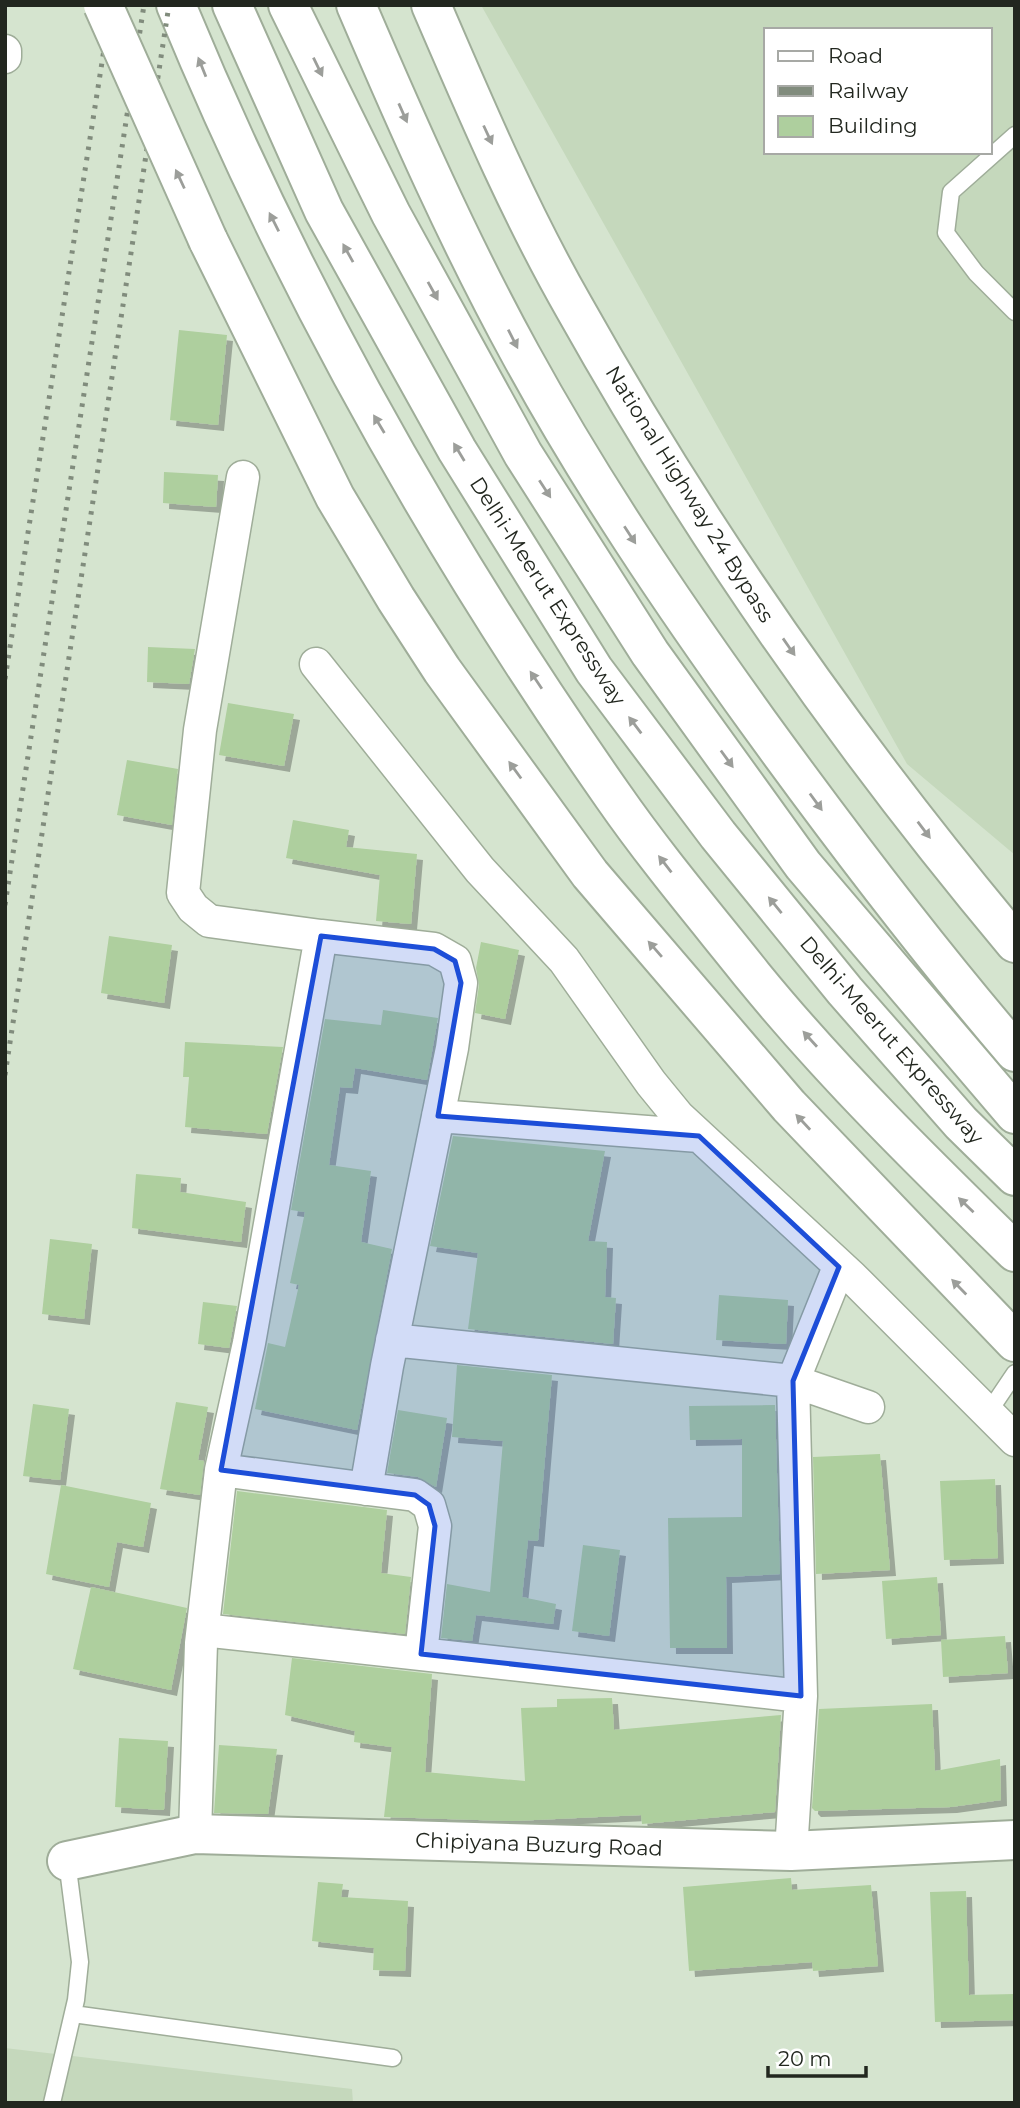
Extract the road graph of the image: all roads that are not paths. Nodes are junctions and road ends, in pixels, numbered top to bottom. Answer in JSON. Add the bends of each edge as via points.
{"nodes":[{"id":1,"x":103,"y":5,"type":"edge"},
{"id":2,"x":176,"y":5,"type":"edge"},
{"id":3,"x":232,"y":5,"type":"edge"},
{"id":4,"x":288,"y":5,"type":"edge"},
{"id":5,"x":356,"y":5,"type":"edge"},
{"id":6,"x":430,"y":5,"type":"edge"},
{"id":7,"x":1015,"y":135,"type":"edge"},
{"id":8,"x":1015,"y":312,"type":"edge"},
{"id":9,"x":243,"y":477,"type":"dead end"},
{"id":10,"x":316,"y":664,"type":"dead end"},
{"id":11,"x":321,"y":936,"type":"junction"},
{"id":12,"x":1015,"y":943,"type":"edge"},
{"id":13,"x":1015,"y":1052,"type":"edge"},
{"id":14,"x":1015,"y":1114,"type":"edge"},
{"id":15,"x":438,"y":1116,"type":"junction"},
{"id":16,"x":699,"y":1136,"type":"junction"},
{"id":17,"x":1015,"y":1176,"type":"edge"},
{"id":18,"x":1015,"y":1252,"type":"edge"},
{"id":19,"x":839,"y":1267,"type":"junction"},
{"id":20,"x":1011,"y":1339,"type":"edge"},
{"id":21,"x":392,"y":1340,"type":"junction"},
{"id":22,"x":1015,"y":1373,"type":"edge"},
{"id":23,"x":793,"y":1381,"type":"junction"},
{"id":24,"x":868,"y":1407,"type":"dead end"},
{"id":25,"x":988,"y":1413,"type":"junction"},
{"id":26,"x":1015,"y":1440,"type":"edge"},
{"id":27,"x":221,"y":1470,"type":"junction"},
{"id":28,"x":366,"y":1489,"type":"junction"},
{"id":29,"x":203,"y":1630,"type":"junction"},
{"id":30,"x":421,"y":1654,"type":"junction"},
{"id":31,"x":801,"y":1696,"type":"junction"},
{"id":32,"x":195,"y":1834,"type":"junction"},
{"id":33,"x":1015,"y":1840,"type":"edge"},
{"id":34,"x":792,"y":1851,"type":"junction"},
{"id":35,"x":67,"y":1861,"type":"joint"},
{"id":36,"x":73,"y":2014,"type":"junction"},
{"id":37,"x":393,"y":2058,"type":"dead end"},
{"id":38,"x":52,"y":2103,"type":"edge"}],
"edges":[{"from":20,"to":1,"type":"main road","one_way":true,"bridge":true,"via":[[789,1106],[590,874],[442,670],[335,497],[208,240]]},
{"from":18,"to":2,"type":"main road","one_way":true,"via":[[923,1163],[756,979],[615,798],[488,608],[361,393],[227,129]]},
{"from":17,"to":3,"type":"main road","name":"Delhi-Meerut Expressway","one_way":true,"via":[[961,1123],[845,990],[718,835],[594,670],[457,450],[324,211]]},
{"from":4,"to":14,"type":"main road","name":"Delhi-Meerut Expressway","one_way":true,"via":[[391,214],[523,454],[650,653],[803,865]]},
{"from":5,"to":13,"type":"main road","one_way":true,"via":[[458,233],[522,357],[594,479],[693,632],[835,829]]},
{"from":6,"to":12,"type":"main road","name":"National Highway 24 Bypass","one_way":true,"via":[[518,199],[573,306],[655,444],[739,576],[831,706],[955,872]]},
{"from":7,"to":8,"type":"lane","via":[[951,192],[946,233],[976,273]]},
{"from":9,"to":11,"type":"street","via":[[200,730],[183,893],[209,921]]},
{"from":10,"to":16,"type":"street","via":[[480,870],[564,960],[651,1083]]},
{"from":11,"to":15,"type":"street","via":[[434,949],[454,961],[461,983]]},
{"from":11,"to":27,"type":"street","via":[[249,1343]]},
{"from":15,"to":16,"type":"street"},
{"from":15,"to":21,"type":"street"},
{"from":16,"to":19,"type":"street"},
{"from":19,"to":23,"type":"street"},
{"from":19,"to":25,"type":"street"},
{"from":21,"to":23,"type":"street"},
{"from":21,"to":28,"type":"street"},
{"from":22,"to":25,"type":"lane"},
{"from":23,"to":24,"type":"street"},
{"from":23,"to":31,"type":"street"},
{"from":25,"to":26,"type":"street"},
{"from":27,"to":28,"type":"street"},
{"from":27,"to":29,"type":"street"},
{"from":28,"to":30,"type":"street","via":[[415,1495],[429,1505],[435,1526]]},
{"from":29,"to":30,"type":"street"},
{"from":29,"to":32,"type":"street"},
{"from":30,"to":31,"type":"street"},
{"from":31,"to":34,"type":"street"},
{"from":32,"to":34,"type":"main road","name":"Chipiyana Buzurg Road"},
{"from":32,"to":35,"type":"main road","name":"Chipiyana Buzurg Road"},
{"from":33,"to":34,"type":"main road","name":"Chipiyana Buzurg Road"},
{"from":35,"to":36,"type":"lane","via":[[80,1962]]},
{"from":36,"to":37,"type":"lane"},
{"from":36,"to":38,"type":"lane"}]}
